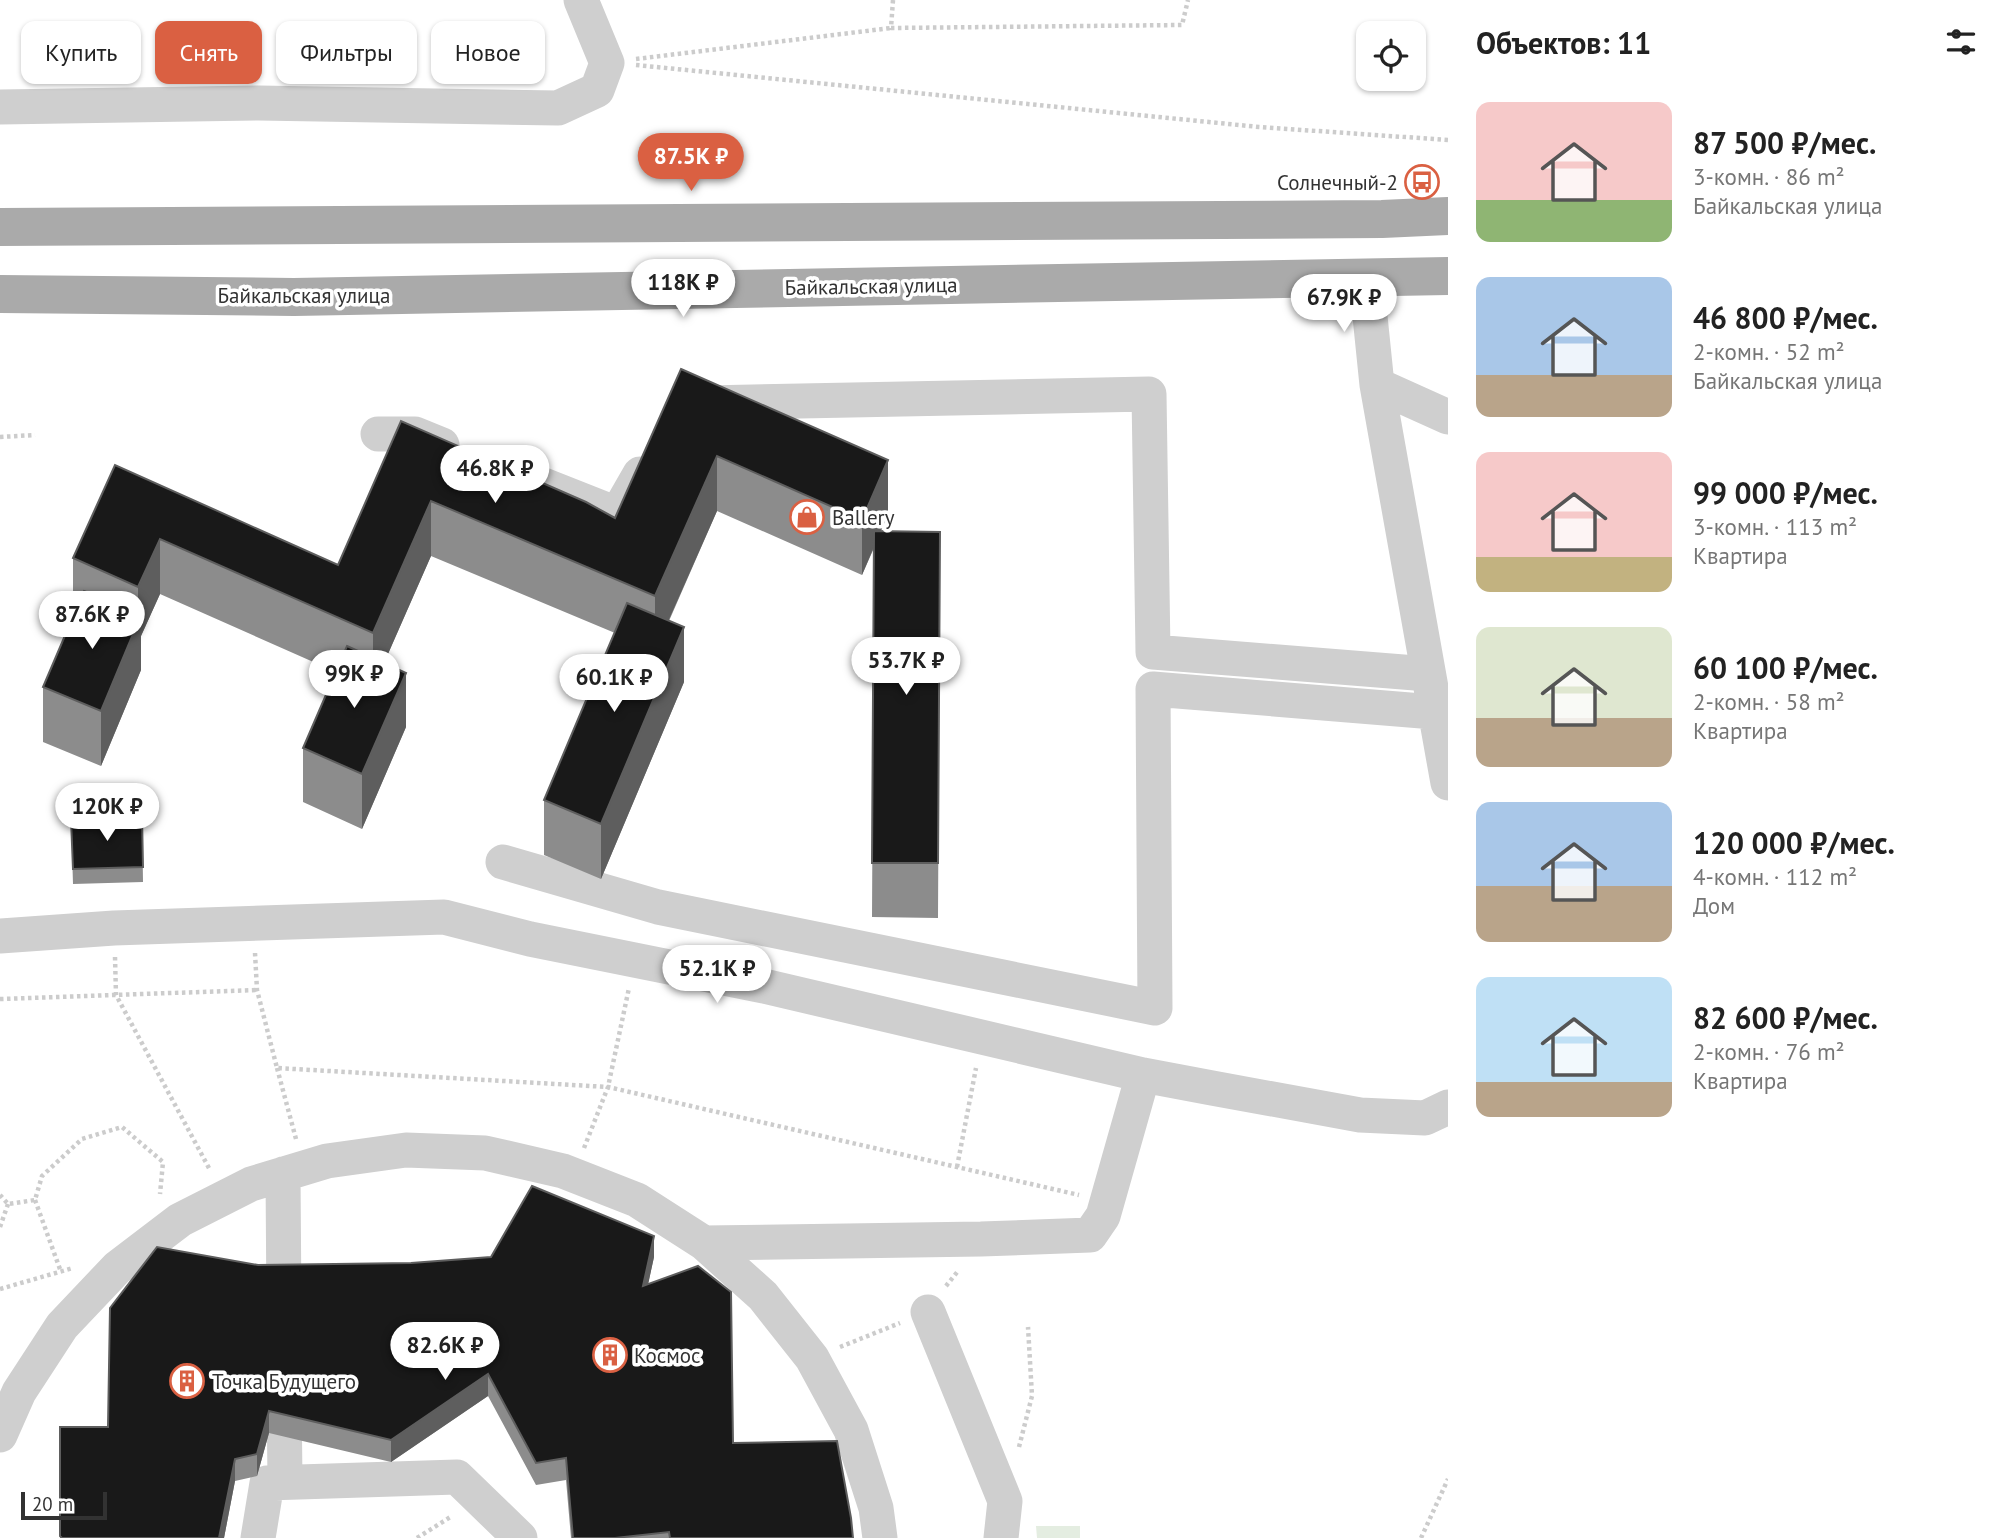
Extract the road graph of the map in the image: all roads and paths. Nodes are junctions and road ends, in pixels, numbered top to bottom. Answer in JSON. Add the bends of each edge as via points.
{"nodes":[{"id":1,"x":581,"y":0,"type":"edge"},
{"id":2,"x":892,"y":0,"type":"edge"},
{"id":3,"x":1188,"y":0,"type":"edge"},
{"id":4,"x":891,"y":28,"type":"junction"},
{"id":5,"x":607,"y":62,"type":"junction"},
{"id":6,"x":0,"y":107,"type":"edge"},
{"id":7,"x":1448,"y":140,"type":"edge"},
{"id":8,"x":1448,"y":216,"type":"edge"},
{"id":9,"x":0,"y":227,"type":"edge"},
{"id":10,"x":1448,"y":276,"type":"edge"},
{"id":11,"x":1366,"y":277,"type":"junction"},
{"id":12,"x":0,"y":293,"type":"edge"},
{"id":13,"x":1377,"y":385,"type":"junction"},
{"id":14,"x":673,"y":414,"type":"edge"},
{"id":15,"x":1448,"y":417,"type":"edge"},
{"id":16,"x":378,"y":434,"type":"dead end"},
{"id":17,"x":36,"y":435,"type":"dead end"},
{"id":18,"x":0,"y":437,"type":"edge"},
{"id":19,"x":655,"y":448,"type":"edge"},
{"id":20,"x":466,"y":454,"type":"edge"},
{"id":21,"x":503,"y":469,"type":"edge"},
{"id":22,"x":1153,"y":652,"type":"junction"},
{"id":23,"x":1428,"y":674,"type":"junction"},
{"id":24,"x":1153,"y":689,"type":"junction"},
{"id":25,"x":1434,"y":712,"type":"junction"},
{"id":26,"x":1448,"y":783,"type":"edge"},
{"id":27,"x":503,"y":862,"type":"dead end"},
{"id":28,"x":253,"y":923,"type":"junction"},
{"id":29,"x":114,"y":928,"type":"junction"},
{"id":30,"x":0,"y":936,"type":"edge"},
{"id":31,"x":634,"y":960,"type":"junction"},
{"id":32,"x":257,"y":990,"type":"junction"},
{"id":33,"x":116,"y":995,"type":"junction"},
{"id":34,"x":0,"y":999,"type":"edge"},
{"id":35,"x":982,"y":1037,"type":"junction"},
{"id":36,"x":277,"y":1068,"type":"junction"},
{"id":37,"x":1143,"y":1075,"type":"junction"},
{"id":38,"x":608,"y":1087,"type":"junction"},
{"id":39,"x":1448,"y":1107,"type":"edge"},
{"id":40,"x":957,"y":1167,"type":"junction"},
{"id":41,"x":293,"y":1171,"type":"junction"},
{"id":42,"x":573,"y":1174,"type":"junction"},
{"id":43,"x":0,"y":1195,"type":"edge"},
{"id":44,"x":160,"y":1198,"type":"dead end"},
{"id":45,"x":225,"y":1198,"type":"junction"},
{"id":46,"x":35,"y":1200,"type":"junction"},
{"id":47,"x":1107,"y":1201,"type":"junction"},
{"id":48,"x":8,"y":1204,"type":"junction"},
{"id":49,"x":0,"y":1227,"type":"edge"},
{"id":50,"x":981,"y":1239,"type":"junction"},
{"id":51,"x":704,"y":1242,"type":"junction"},
{"id":52,"x":79,"y":1266,"type":"dead end"},
{"id":53,"x":61,"y":1272,"type":"junction"},
{"id":54,"x":0,"y":1289,"type":"edge"},
{"id":55,"x":84,"y":1303,"type":"junction"},
{"id":56,"x":928,"y":1312,"type":"junction"},
{"id":57,"x":1028,"y":1328,"type":"dead end"},
{"id":58,"x":812,"y":1358,"type":"junction"},
{"id":59,"x":0,"y":1435,"type":"edge"},
{"id":60,"x":1018,"y":1449,"type":"dead end"},
{"id":61,"x":1448,"y":1479,"type":"edge"},
{"id":62,"x":285,"y":1482,"type":"junction"},
{"id":63,"x":479,"y":1498,"type":"junction"},
{"id":64,"x":258,"y":1538,"type":"edge"},
{"id":65,"x":417,"y":1538,"type":"edge"},
{"id":66,"x":520,"y":1538,"type":"edge"},
{"id":67,"x":880,"y":1538,"type":"edge"},
{"id":68,"x":1001,"y":1538,"type":"edge"},
{"id":69,"x":1421,"y":1538,"type":"edge"}],
"edges":[{"from":1,"to":5,"type":"street"},
{"from":2,"to":4,"type":"path"},
{"from":3,"to":4,"type":"path","via":[[1182,25]]},
{"from":4,"to":5,"type":"path"},
{"from":5,"to":6,"type":"street","via":[[597,90],[558,108],[259,103]]},
{"from":5,"to":7,"type":"path","via":[[1259,127]]},
{"from":8,"to":9,"type":"main road"},
{"from":10,"to":11,"type":"main road","name":"Байкальская улица"},
{"from":11,"to":12,"type":"main road","name":"Байкальская улица","via":[[294,297]]},
{"from":11,"to":13,"type":"street"},
{"from":13,"to":15,"type":"street"},
{"from":13,"to":23,"type":"street"},
{"from":14,"to":22,"type":"street","via":[[680,403],[1150,394]]},
{"from":16,"to":20,"type":"street","via":[[415,434]]},
{"from":17,"to":18,"type":"path"},
{"from":19,"to":21,"type":"street","via":[[617,514]]},
{"from":22,"to":23,"type":"street"},
{"from":22,"to":24,"type":"street"},
{"from":23,"to":25,"type":"street"},
{"from":24,"to":25,"type":"street"},
{"from":24,"to":27,"type":"street","via":[[1155,1008],[657,907]]},
{"from":25,"to":26,"type":"street"},
{"from":28,"to":29,"type":"street"},
{"from":28,"to":31,"type":"street","via":[[443,917]]},
{"from":28,"to":32,"type":"path"},
{"from":29,"to":30,"type":"street"},
{"from":29,"to":33,"type":"path"},
{"from":31,"to":35,"type":"street"},
{"from":31,"to":38,"type":"path"},
{"from":32,"to":33,"type":"path"},
{"from":32,"to":36,"type":"path"},
{"from":33,"to":34,"type":"path"},
{"from":33,"to":45,"type":"path"},
{"from":35,"to":37,"type":"street"},
{"from":35,"to":40,"type":"path"},
{"from":36,"to":38,"type":"path"},
{"from":36,"to":41,"type":"path"},
{"from":37,"to":39,"type":"street","via":[[1360,1115],[1425,1118]]},
{"from":37,"to":47,"type":"street"},
{"from":38,"to":40,"type":"path"},
{"from":38,"to":42,"type":"path"},
{"from":40,"to":47,"type":"path"},
{"from":41,"to":42,"type":"street","via":[[327,1161],[406,1150],[485,1153]]},
{"from":41,"to":45,"type":"street"},
{"from":41,"to":62,"type":"street","via":[[284,1355]]},
{"from":42,"to":51,"type":"street","via":[[637,1200]]},
{"from":43,"to":48,"type":"path"},
{"from":44,"to":46,"type":"path","via":[[163,1163],[122,1128],[82,1139],[42,1176]]},
{"from":45,"to":55,"type":"street","via":[[169,1228],[117,1268]]},
{"from":46,"to":48,"type":"path"},
{"from":46,"to":53,"type":"path"},
{"from":47,"to":50,"type":"street","via":[[1090,1235]]},
{"from":48,"to":49,"type":"path"},
{"from":50,"to":51,"type":"street"},
{"from":50,"to":56,"type":"path"},
{"from":51,"to":58,"type":"street","via":[[763,1296]]},
{"from":52,"to":53,"type":"path"},
{"from":53,"to":54,"type":"path"},
{"from":53,"to":55,"type":"path"},
{"from":55,"to":59,"type":"street","via":[[62,1326],[19,1392]]},
{"from":56,"to":58,"type":"path"},
{"from":56,"to":68,"type":"street","via":[[1005,1501]]},
{"from":57,"to":60,"type":"path","via":[[1032,1396]]},
{"from":58,"to":67,"type":"street","via":[[851,1430],[876,1508]]},
{"from":61,"to":69,"type":"path"},
{"from":62,"to":63,"type":"street","via":[[457,1477]]},
{"from":62,"to":64,"type":"street","via":[[267,1483]]},
{"from":63,"to":65,"type":"path"},
{"from":63,"to":66,"type":"street"}]}
